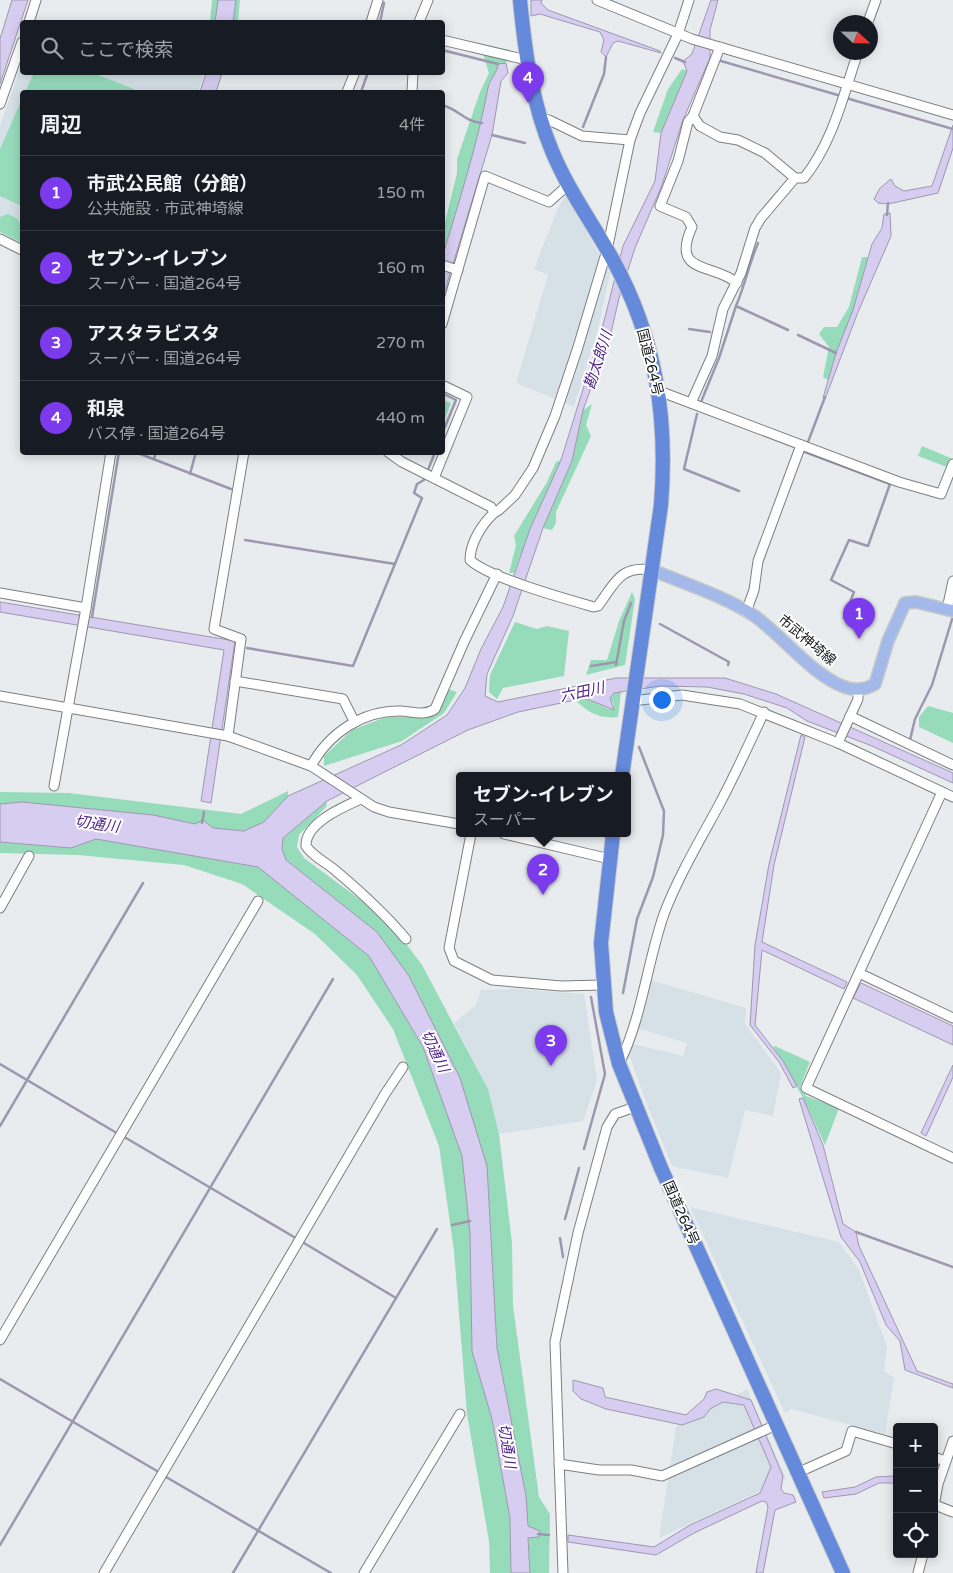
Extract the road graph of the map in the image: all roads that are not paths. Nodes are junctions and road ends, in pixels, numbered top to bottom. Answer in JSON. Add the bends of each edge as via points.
{"nodes":[{"id":1,"x":36,"y":0,"type":"edge"},
{"id":2,"x":378,"y":0,"type":"edge"},
{"id":3,"x":428,"y":0,"type":"edge"},
{"id":4,"x":520,"y":0,"type":"edge"},
{"id":5,"x":597,"y":0,"type":"edge"},
{"id":6,"x":689,"y":0,"type":"edge"},
{"id":7,"x":876,"y":0,"type":"edge"},
{"id":8,"x":871,"y":15,"type":"edge"},
{"id":9,"x":30,"y":20,"type":"edge"},
{"id":10,"x":372,"y":20,"type":"edge"},
{"id":11,"x":420,"y":20,"type":"edge"},
{"id":12,"x":678,"y":34,"type":"junction"},
{"id":13,"x":445,"y":41,"type":"edge"},
{"id":14,"x":717,"y":46,"type":"junction"},
{"id":15,"x":20,"y":48,"type":"edge"},
{"id":16,"x":528,"y":60,"type":"junction"},
{"id":17,"x":855,"y":60,"type":"edge"},
{"id":18,"x":354,"y":75,"type":"edge"},
{"id":19,"x":413,"y":75,"type":"edge"},
{"id":20,"x":846,"y":87,"type":"junction"},
{"id":21,"x":348,"y":90,"type":"edge"},
{"id":22,"x":412,"y":90,"type":"edge"},
{"id":23,"x":0,"y":104,"type":"edge"},
{"id":24,"x":953,"y":115,"type":"edge"},
{"id":25,"x":692,"y":116,"type":"junction"},
{"id":26,"x":540,"y":118,"type":"junction"},
{"id":27,"x":630,"y":140,"type":"junction"},
{"id":28,"x":795,"y":178,"type":"junction"},
{"id":29,"x":568,"y":185,"type":"junction"},
{"id":30,"x":0,"y":239,"type":"edge"},
{"id":31,"x":20,"y":249,"type":"edge"},
{"id":32,"x":609,"y":254,"type":"junction"},
{"id":33,"x":445,"y":266,"type":"edge"},
{"id":34,"x":458,"y":270,"type":"junction"},
{"id":35,"x":737,"y":282,"type":"junction"},
{"id":36,"x":445,"y":314,"type":"edge"},
{"id":37,"x":445,"y":386,"type":"edge"},
{"id":38,"x":659,"y":391,"type":"junction"},
{"id":39,"x":691,"y":403,"type":"junction"},
{"id":40,"x":801,"y":445,"type":"junction"},
{"id":41,"x":445,"y":451,"type":"edge"},
{"id":42,"x":111,"y":455,"type":"edge"},
{"id":43,"x":243,"y":455,"type":"edge"},
{"id":44,"x":392,"y":455,"type":"edge"},
{"id":45,"x":443,"y":455,"type":"edge"},
{"id":46,"x":953,"y":464,"type":"edge"},
{"id":47,"x":434,"y":478,"type":"junction"},
{"id":48,"x":494,"y":513,"type":"junction"},
{"id":49,"x":652,"y":570,"type":"junction"},
{"id":50,"x":497,"y":574,"type":"junction"},
{"id":51,"x":953,"y":581,"type":"edge"},
{"id":52,"x":0,"y":594,"type":"edge"},
{"id":53,"x":950,"y":610,"type":"edge"},
{"id":54,"x":85,"y":611,"type":"junction"},
{"id":55,"x":746,"y":612,"type":"junction"},
{"id":56,"x":235,"y":680,"type":"junction"},
{"id":57,"x":858,"y":690,"type":"junction"},
{"id":58,"x":0,"y":696,"type":"edge"},
{"id":59,"x":633,"y":699,"type":"junction"},
{"id":60,"x":69,"y":708,"type":"junction"},
{"id":61,"x":764,"y":712,"type":"junction"},
{"id":62,"x":850,"y":716,"type":"junction"},
{"id":63,"x":354,"y":722,"type":"junction"},
{"id":64,"x":226,"y":736,"type":"junction"},
{"id":65,"x":838,"y":743,"type":"junction"},
{"id":66,"x":953,"y":765,"type":"edge"},
{"id":67,"x":314,"y":768,"type":"junction"},
{"id":68,"x":623,"y":772,"type":"edge"},
{"id":69,"x":54,"y":786,"type":"dead end"},
{"id":70,"x":942,"y":792,"type":"junction"},
{"id":71,"x":953,"y":797,"type":"edge"},
{"id":72,"x":360,"y":799,"type":"junction"},
{"id":73,"x":456,"y":823,"type":"edge"},
{"id":74,"x":470,"y":837,"type":"edge"},
{"id":75,"x":517,"y":837,"type":"edge"},
{"id":76,"x":613,"y":837,"type":"edge"},
{"id":77,"x":29,"y":856,"type":"dead end"},
{"id":78,"x":610,"y":858,"type":"junction"},
{"id":79,"x":258,"y":900,"type":"dead end"},
{"id":80,"x":0,"y":908,"type":"edge"},
{"id":81,"x":406,"y":939,"type":"dead end"},
{"id":82,"x":859,"y":973,"type":"junction"},
{"id":83,"x":603,"y":985,"type":"junction"},
{"id":84,"x":953,"y":1018,"type":"edge"},
{"id":85,"x":619,"y":1064,"type":"junction"},
{"id":86,"x":403,"y":1067,"type":"dead end"},
{"id":87,"x":635,"y":1108,"type":"junction"},
{"id":88,"x":953,"y":1158,"type":"edge"},
{"id":89,"x":0,"y":1340,"type":"edge"},
{"id":90,"x":460,"y":1414,"type":"dead end"},
{"id":91,"x":770,"y":1427,"type":"junction"},
{"id":92,"x":953,"y":1441,"type":"edge"},
{"id":93,"x":893,"y":1443,"type":"edge"},
{"id":94,"x":938,"y":1458,"type":"edge"},
{"id":95,"x":945,"y":1461,"type":"junction"},
{"id":96,"x":559,"y":1464,"type":"junction"},
{"id":97,"x":797,"y":1472,"type":"junction"},
{"id":98,"x":938,"y":1488,"type":"edge"},
{"id":99,"x":938,"y":1502,"type":"edge"},
{"id":100,"x":953,"y":1512,"type":"edge"},
{"id":101,"x":922,"y":1558,"type":"edge"},
{"id":102,"x":104,"y":1573,"type":"edge"},
{"id":103,"x":364,"y":1573,"type":"edge"},
{"id":104,"x":563,"y":1573,"type":"edge"},
{"id":105,"x":843,"y":1573,"type":"edge"},
{"id":106,"x":918,"y":1573,"type":"edge"}],
"edges":[{"from":1,"to":9,"type":"street"},
{"from":2,"to":10,"type":"street"},
{"from":3,"to":11,"type":"street"},
{"from":4,"to":16,"type":"highway","name":"国道264号"},
{"from":5,"to":12,"type":"street"},
{"from":6,"to":12,"type":"street"},
{"from":7,"to":8,"type":"street"},
{"from":12,"to":14,"type":"street"},
{"from":12,"to":27,"type":"street"},
{"from":13,"to":16,"type":"street"},
{"from":14,"to":20,"type":"street"},
{"from":14,"to":25,"type":"street"},
{"from":15,"to":23,"type":"street"},
{"from":16,"to":26,"type":"highway","name":"国道264号"},
{"from":17,"to":20,"type":"street"},
{"from":18,"to":21,"type":"street"},
{"from":19,"to":22,"type":"street"},
{"from":20,"to":24,"type":"street"},
{"from":20,"to":28,"type":"street","via":[[829,138],[815,164],[804,178]]},
{"from":25,"to":28,"type":"street","via":[[700,126],[720,136],[765,152]]},
{"from":25,"to":35,"type":"street","via":[[660,206],[686,217],[692,227],[684,244],[687,254],[697,266]]},
{"from":26,"to":27,"type":"street","via":[[582,136]]},
{"from":26,"to":29,"type":"highway","name":"国道264号"},
{"from":27,"to":32,"type":"street"},
{"from":28,"to":35,"type":"street","via":[[755,228]]},
{"from":29,"to":32,"type":"highway","name":"国道264号"},
{"from":29,"to":34,"type":"street","via":[[549,202],[485,176]]},
{"from":30,"to":31,"type":"street"},
{"from":32,"to":38,"type":"highway","name":"国道264号","via":[[640,321]]},
{"from":32,"to":48,"type":"street","via":[[555,416],[534,468],[515,495]]},
{"from":33,"to":34,"type":"street"},
{"from":34,"to":36,"type":"street"},
{"from":35,"to":39,"type":"street","via":[[723,309],[712,356]]},
{"from":37,"to":41,"type":"street","via":[[467,397]]},
{"from":38,"to":39,"type":"street"},
{"from":38,"to":49,"type":"highway","name":"国道264号","via":[[664,470]]},
{"from":39,"to":40,"type":"street"},
{"from":40,"to":46,"type":"street","via":[[899,482],[941,494]]},
{"from":40,"to":55,"type":"street","via":[[758,560],[754,590]]},
{"from":42,"to":54,"type":"street"},
{"from":43,"to":56,"type":"street","via":[[214,629],[241,639]]},
{"from":44,"to":47,"type":"street"},
{"from":45,"to":47,"type":"street"},
{"from":47,"to":48,"type":"street","via":[[491,507]]},
{"from":48,"to":50,"type":"street","via":[[483,523],[470,552],[470,560]]},
{"from":49,"to":50,"type":"street","via":[[630,570],[594,607]]},
{"from":49,"to":55,"type":"main road","name":"市武神埼線"},
{"from":49,"to":59,"type":"highway","name":"国道264号"},
{"from":50,"to":63,"type":"street","via":[[435,709],[429,713],[387,712]]},
{"from":51,"to":53,"type":"street"},
{"from":52,"to":54,"type":"street"},
{"from":53,"to":57,"type":"main road","via":[[916,602],[905,603],[888,641],[875,684]]},
{"from":54,"to":60,"type":"street"},
{"from":55,"to":57,"type":"main road","name":"市武神埼線","via":[[776,632],[806,661],[836,683]]},
{"from":56,"to":63,"type":"street","via":[[343,699]]},
{"from":56,"to":64,"type":"street"},
{"from":57,"to":62,"type":"street","via":[[858,699]]},
{"from":58,"to":60,"type":"street"},
{"from":59,"to":61,"type":"street","via":[[682,695],[740,704]]},
{"from":59,"to":68,"type":"highway","name":"国道264号"},
{"from":60,"to":64,"type":"street"},
{"from":60,"to":69,"type":"street"},
{"from":61,"to":65,"type":"street"},
{"from":61,"to":85,"type":"street","via":[[665,913],[630,1043]]},
{"from":62,"to":65,"type":"street"},
{"from":62,"to":66,"type":"street"},
{"from":63,"to":67,"type":"street","via":[[342,729],[318,753]]},
{"from":64,"to":67,"type":"street"},
{"from":65,"to":70,"type":"street"},
{"from":67,"to":72,"type":"street"},
{"from":70,"to":71,"type":"street"},
{"from":70,"to":82,"type":"street"},
{"from":72,"to":73,"type":"street","via":[[389,812]]},
{"from":72,"to":81,"type":"street","via":[[333,812],[309,833],[306,846],[390,920]]},
{"from":74,"to":83,"type":"street","via":[[449,948],[454,961],[492,980],[561,986]]},
{"from":75,"to":78,"type":"street"},
{"from":76,"to":78,"type":"highway","name":"国道264号"},
{"from":77,"to":80,"type":"street"},
{"from":78,"to":83,"type":"highway","name":"国道264号","via":[[601,944]]},
{"from":79,"to":89,"type":"street"},
{"from":82,"to":84,"type":"street"},
{"from":82,"to":88,"type":"street","via":[[806,1088]]},
{"from":83,"to":85,"type":"highway","name":"国道264号"},
{"from":85,"to":87,"type":"highway","name":"国道264号"},
{"from":86,"to":102,"type":"street"},
{"from":87,"to":91,"type":"highway","name":"国道264号"},
{"from":87,"to":96,"type":"street","via":[[615,1114],[607,1127],[556,1331],[555,1405]]},
{"from":90,"to":103,"type":"street"},
{"from":91,"to":96,"type":"street","via":[[662,1476]]},
{"from":91,"to":97,"type":"highway","name":"国道264号"},
{"from":92,"to":95,"type":"street"},
{"from":93,"to":97,"type":"street","via":[[852,1431],[846,1451]]},
{"from":94,"to":95,"type":"street"},
{"from":95,"to":98,"type":"street"},
{"from":96,"to":104,"type":"street"},
{"from":97,"to":105,"type":"highway","name":"国道264号"},
{"from":99,"to":100,"type":"street"},
{"from":101,"to":106,"type":"street"}]}
